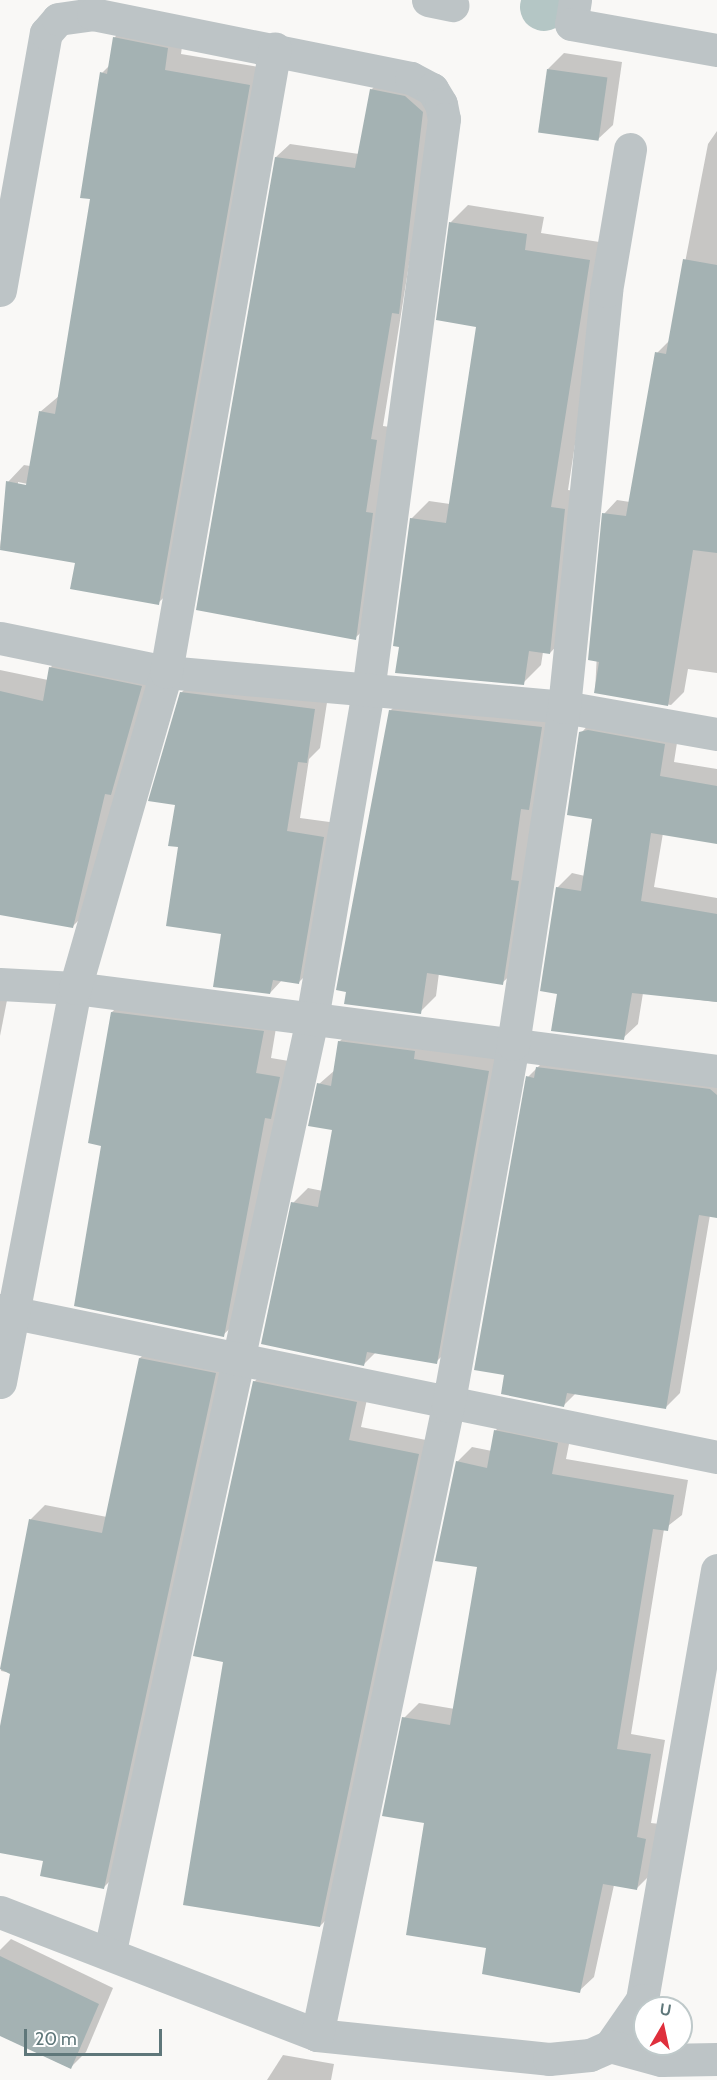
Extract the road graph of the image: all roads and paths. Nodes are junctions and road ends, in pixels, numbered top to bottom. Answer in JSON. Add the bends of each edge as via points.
{"nodes":[{"id":1,"x":573,"y":12,"type":"edge"},
{"id":2,"x":275,"y":48,"type":"junction"},
{"id":3,"x":717,"y":50,"type":"edge"},
{"id":4,"x":630,"y":149,"type":"dead end"},
{"id":5,"x":0,"y":290,"type":"edge"},
{"id":6,"x":0,"y":638,"type":"edge"},
{"id":7,"x":166,"y":672,"type":"junction"},
{"id":8,"x":368,"y":691,"type":"junction"},
{"id":9,"x":564,"y":707,"type":"junction"},
{"id":10,"x":717,"y":734,"type":"edge"},
{"id":11,"x":0,"y":984,"type":"edge"},
{"id":12,"x":75,"y":988,"type":"junction"},
{"id":13,"x":312,"y":1019,"type":"junction"},
{"id":14,"x":513,"y":1044,"type":"junction"},
{"id":15,"x":717,"y":1071,"type":"edge"},
{"id":16,"x":7,"y":1312,"type":"edge"},
{"id":17,"x":241,"y":1357,"type":"junction"},
{"id":18,"x":0,"y":1382,"type":"edge"},
{"id":19,"x":448,"y":1406,"type":"junction"},
{"id":20,"x":717,"y":1457,"type":"edge"},
{"id":21,"x":717,"y":1570,"type":"edge"},
{"id":22,"x":0,"y":1912,"type":"edge"},
{"id":23,"x":110,"y":1951,"type":"junction"},
{"id":24,"x":317,"y":2035,"type":"junction"},
{"id":25,"x":610,"y":2046,"type":"junction"},
{"id":26,"x":717,"y":2059,"type":"edge"},
{"id":27,"x":662,"y":2070,"type":"edge"}],
"edges":[{"from":1,"to":3,"type":"street"},
{"from":2,"to":5,"type":"street","via":[[93,14],[58,19],[46,33]]},
{"from":2,"to":7,"type":"street"},
{"from":2,"to":8,"type":"street","via":[[411,78],[432,89],[444,119]]},
{"from":4,"to":9,"type":"street","via":[[606,291]]},
{"from":6,"to":7,"type":"street"},
{"from":7,"to":8,"type":"street"},
{"from":7,"to":12,"type":"street"},
{"from":8,"to":9,"type":"street"},
{"from":8,"to":13,"type":"street"},
{"from":9,"to":10,"type":"street"},
{"from":9,"to":14,"type":"street"},
{"from":11,"to":12,"type":"street"},
{"from":12,"to":13,"type":"street"},
{"from":12,"to":16,"type":"street"},
{"from":13,"to":14,"type":"street"},
{"from":13,"to":17,"type":"street"},
{"from":14,"to":15,"type":"street"},
{"from":14,"to":19,"type":"street"},
{"from":16,"to":17,"type":"street"},
{"from":16,"to":18,"type":"street"},
{"from":17,"to":19,"type":"street"},
{"from":17,"to":23,"type":"street"},
{"from":19,"to":20,"type":"street"},
{"from":19,"to":24,"type":"street"},
{"from":21,"to":25,"type":"street","via":[[642,2000]]},
{"from":22,"to":23,"type":"street"},
{"from":23,"to":24,"type":"street"},
{"from":24,"to":25,"type":"street","via":[[549,2059],[590,2055]]},
{"from":25,"to":27,"type":"street"},
{"from":26,"to":27,"type":"street"}]}
